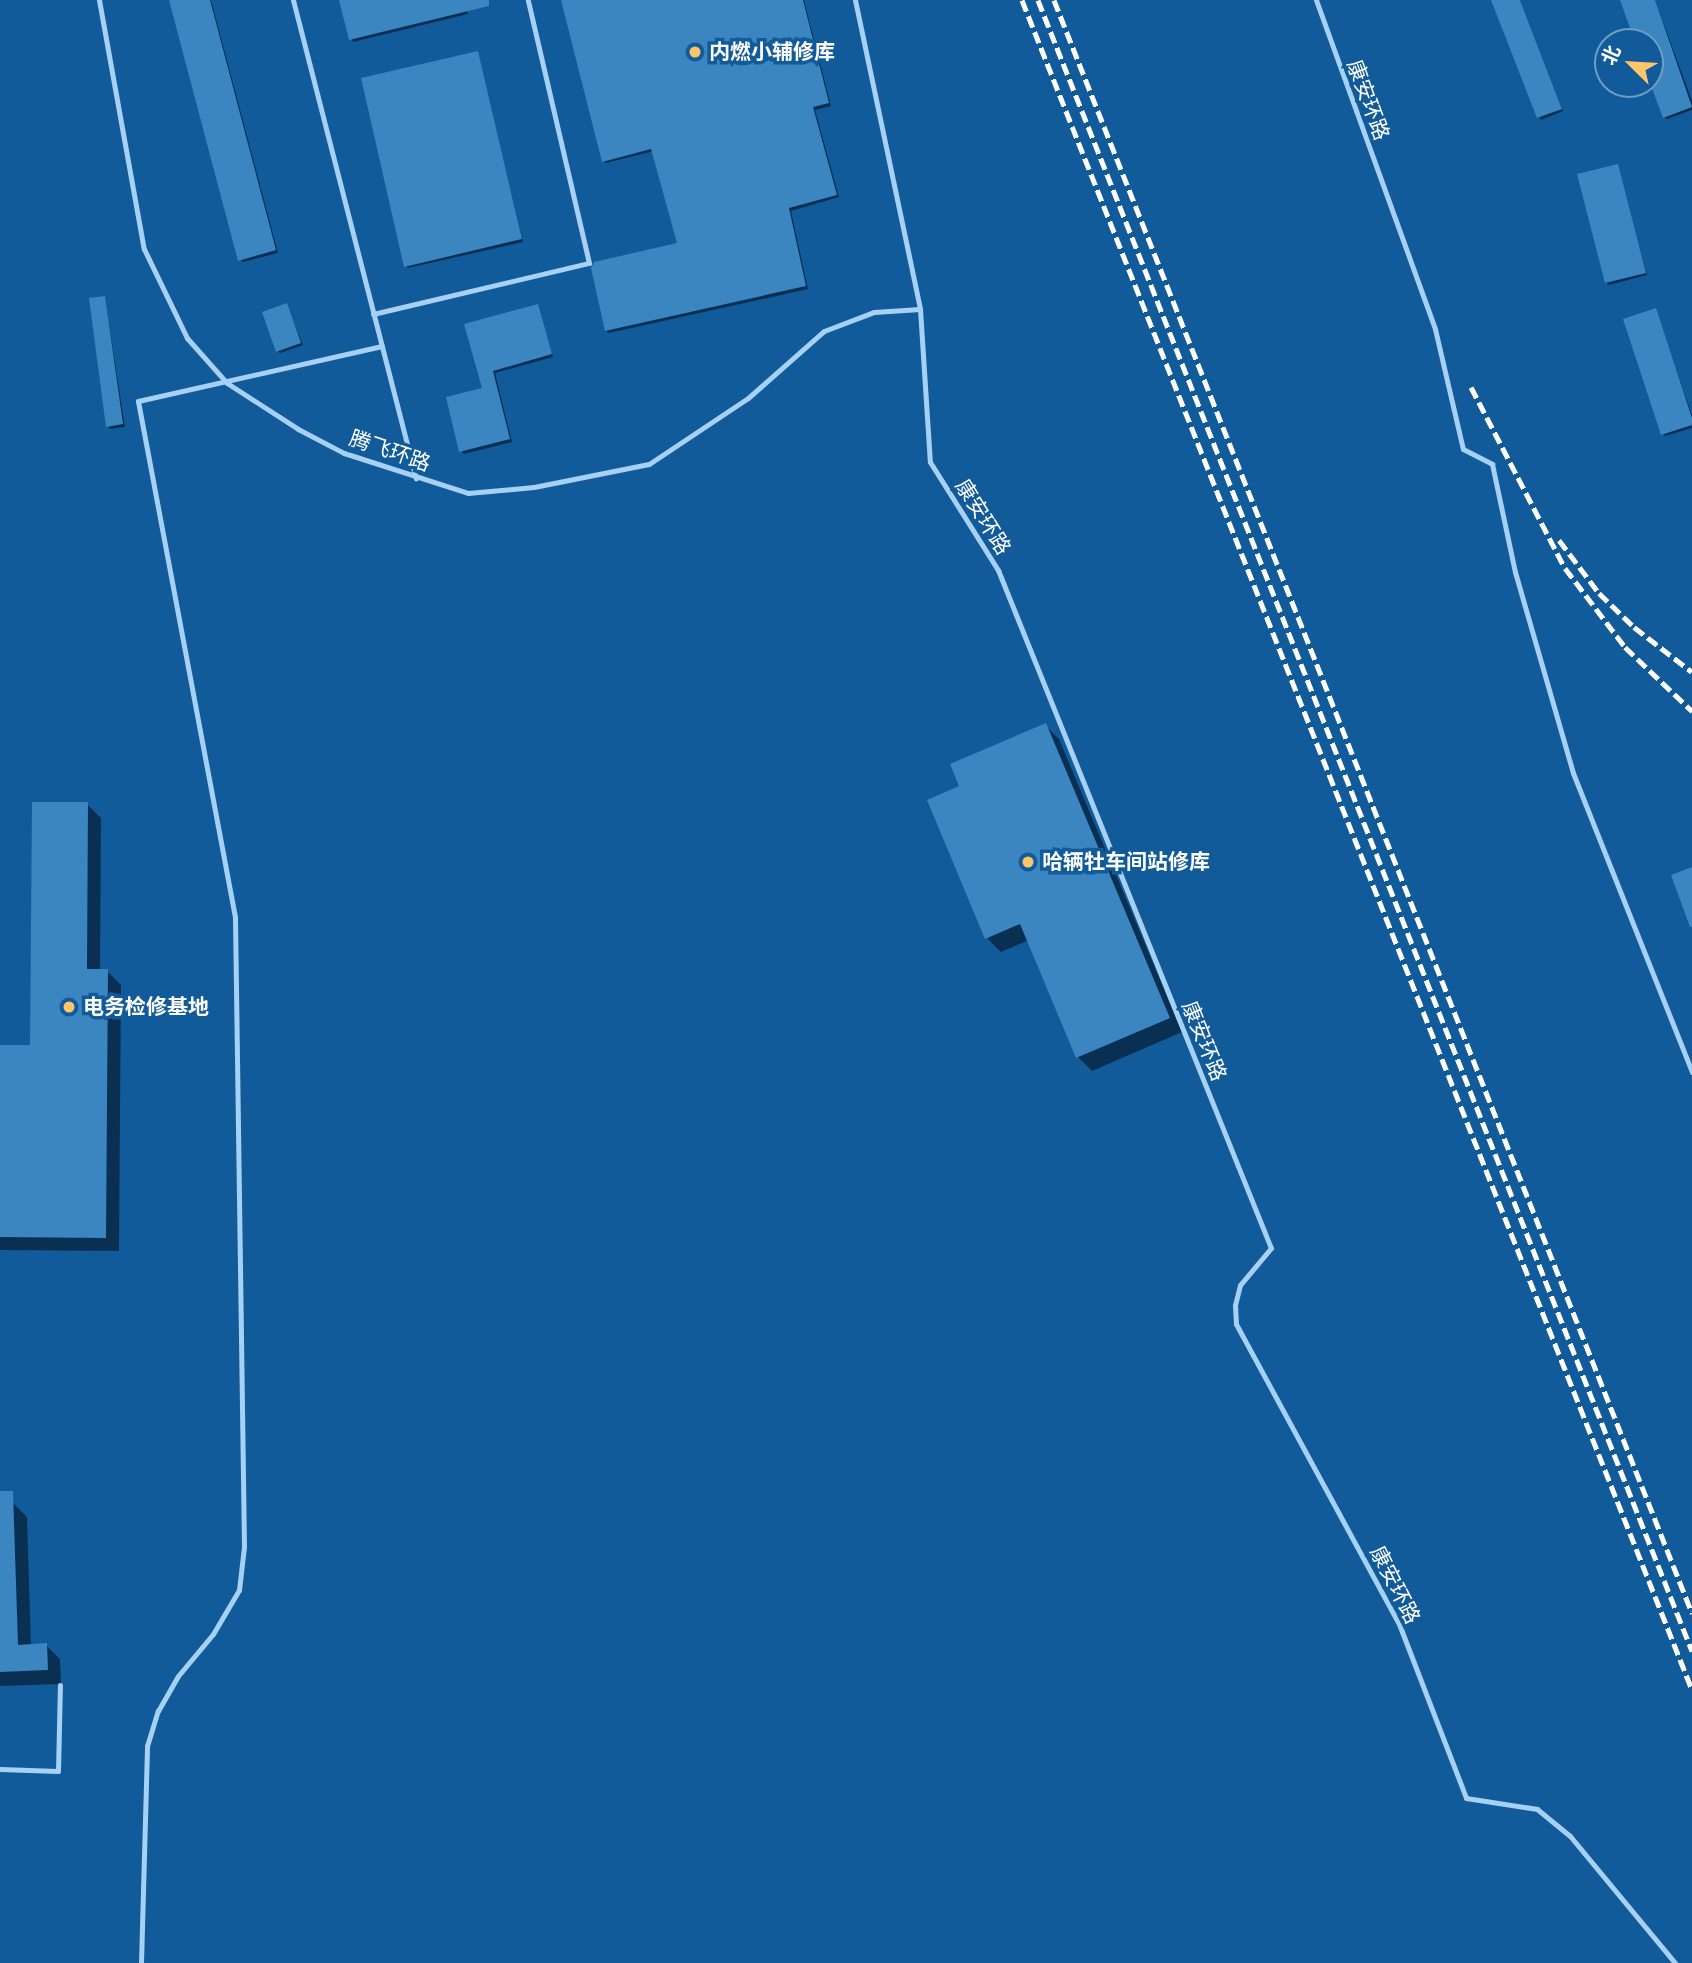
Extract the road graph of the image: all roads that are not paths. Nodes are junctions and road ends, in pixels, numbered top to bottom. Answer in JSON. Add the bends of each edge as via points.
{"nodes":[{"id":1,"x":99,"y":0,"type":"edge"},
{"id":2,"x":293,"y":0,"type":"edge"},
{"id":3,"x":528,"y":0,"type":"edge"},
{"id":4,"x":855,"y":0,"type":"edge"},
{"id":5,"x":1316,"y":0,"type":"edge"},
{"id":6,"x":920,"y":309,"type":"junction"},
{"id":7,"x":373,"y":314,"type":"junction"},
{"id":8,"x":382,"y":346,"type":"junction"},
{"id":9,"x":227,"y":383,"type":"junction"},
{"id":10,"x":415,"y":478,"type":"junction"},
{"id":11,"x":1692,"y":1072,"type":"edge"},
{"id":12,"x":60,"y":1685,"type":"dead end"},
{"id":13,"x":0,"y":1769,"type":"edge"},
{"id":14,"x":141,"y":1963,"type":"edge"},
{"id":15,"x":1675,"y":1963,"type":"edge"}],
"edges":[{"from":1,"to":9,"type":"lane","name":"腾飞环路","via":[[144,249],[187,338]]},
{"from":2,"to":7,"type":"lane"},
{"from":3,"to":7,"type":"lane","via":[[589,263]]},
{"from":4,"to":6,"type":"lane","name":"康安环路"},
{"from":5,"to":11,"type":"lane","name":"康安环路","via":[[1435,329],[1463,449],[1492,464],[1515,572],[1573,773]]},
{"from":6,"to":10,"type":"lane","name":"腾飞环路","via":[[874,312],[824,331],[748,398],[649,464],[534,487],[468,493]]},
{"from":6,"to":15,"type":"lane","name":"康安环路","via":[[930,462],[998,570],[1271,1248],[1240,1285],[1236,1324],[1399,1624],[1466,1798],[1537,1809],[1570,1836]]},
{"from":7,"to":8,"type":"lane"},
{"from":8,"to":9,"type":"lane"},
{"from":8,"to":10,"type":"lane"},
{"from":9,"to":10,"type":"lane","name":"腾飞环路","via":[[344,453]]},
{"from":9,"to":14,"type":"lane","via":[[138,401],[235,916],[244,1548],[239,1590],[213,1634],[178,1676],[158,1711],[147,1746]]},
{"from":12,"to":13,"type":"lane","via":[[58,1771]]}]}
